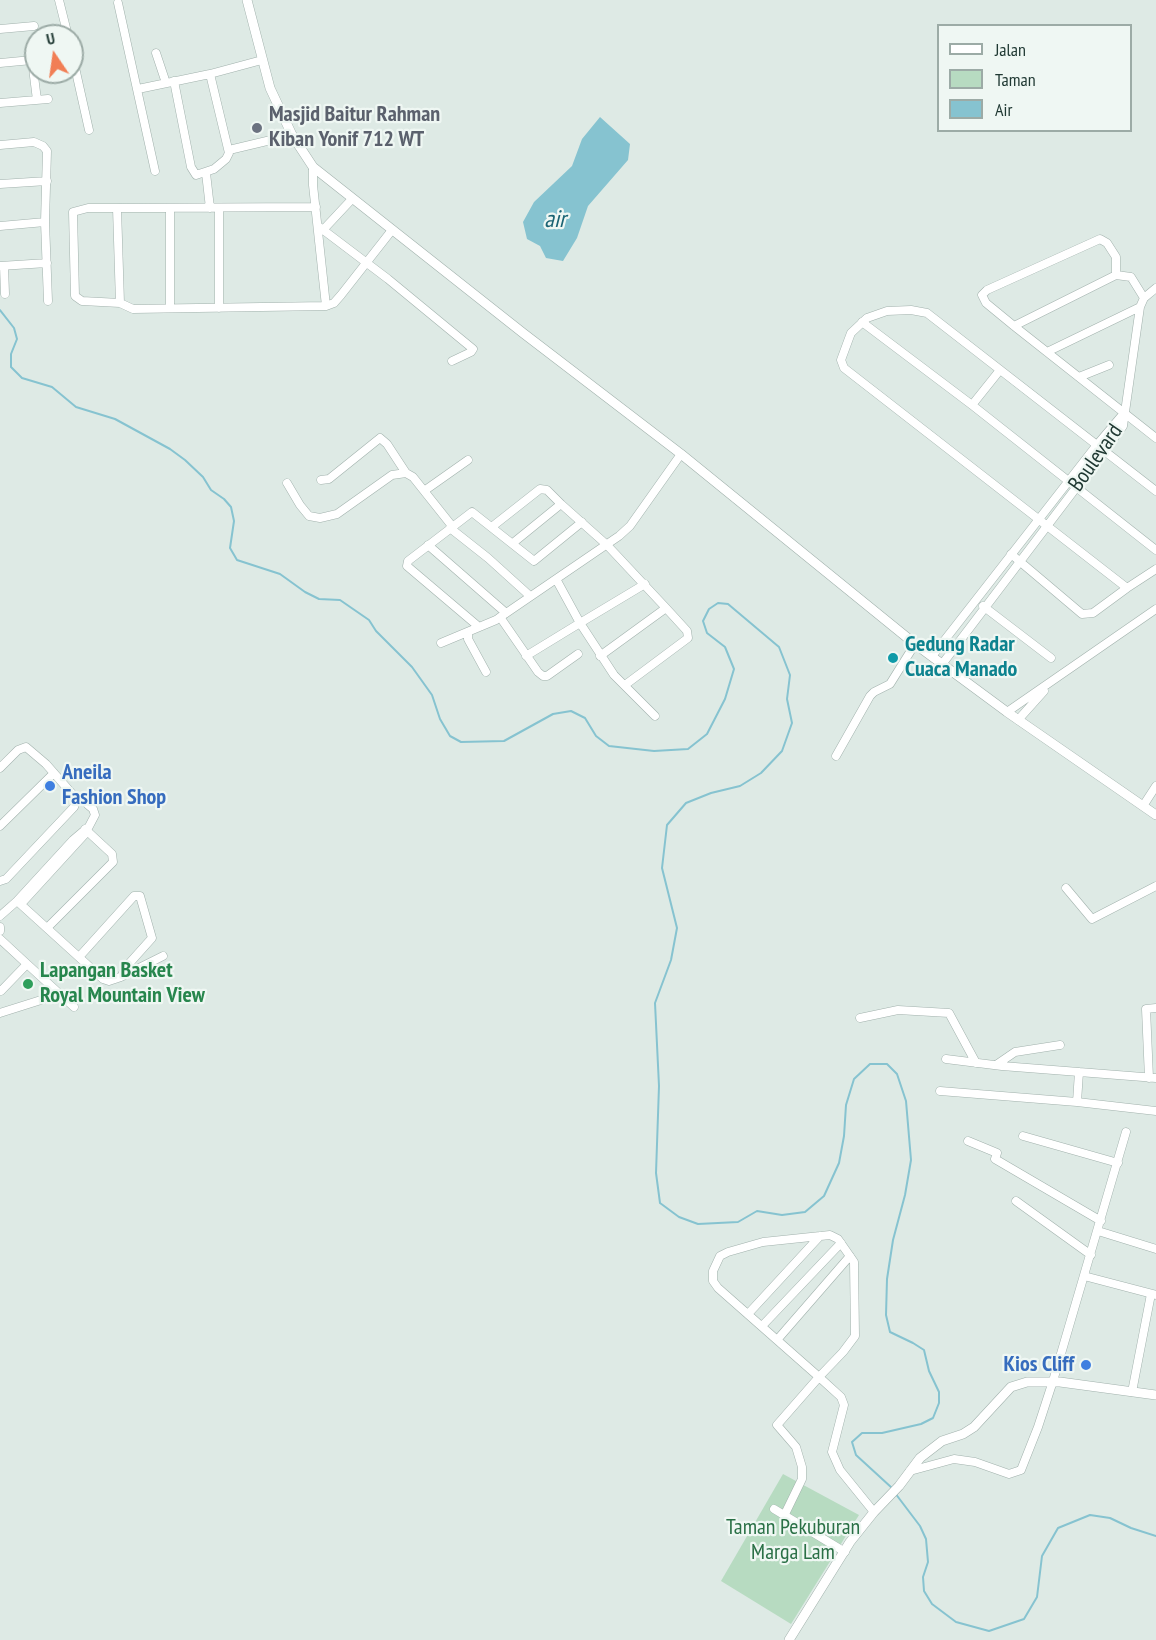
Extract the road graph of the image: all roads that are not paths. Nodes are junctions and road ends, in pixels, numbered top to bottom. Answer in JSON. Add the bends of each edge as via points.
{"nodes":[{"id":1,"x":59,"y":0,"type":"edge"},
{"id":2,"x":247,"y":0,"type":"edge"},
{"id":3,"x":118,"y":3,"type":"dead end"},
{"id":4,"x":65,"y":24,"type":"edge"},
{"id":5,"x":24,"y":27,"type":"edge"},
{"id":6,"x":0,"y":28,"type":"edge"},
{"id":7,"x":156,"y":53,"type":"dead end"},
{"id":8,"x":262,"y":60,"type":"junction"},
{"id":9,"x":24,"y":61,"type":"edge"},
{"id":10,"x":0,"y":63,"type":"edge"},
{"id":11,"x":210,"y":74,"type":"junction"},
{"id":12,"x":170,"y":82,"type":"junction"},
{"id":13,"x":36,"y":84,"type":"edge"},
{"id":14,"x":79,"y":84,"type":"edge"},
{"id":15,"x":138,"y":88,"type":"junction"},
{"id":16,"x":48,"y":99,"type":"dead end"},
{"id":17,"x":37,"y":100,"type":"junction"},
{"id":18,"x":0,"y":103,"type":"edge"},
{"id":19,"x":89,"y":130,"type":"dead end"},
{"id":20,"x":292,"y":135,"type":"junction"},
{"id":21,"x":0,"y":145,"type":"edge"},
{"id":22,"x":229,"y":150,"type":"junction"},
{"id":23,"x":313,"y":167,"type":"junction"},
{"id":24,"x":155,"y":171,"type":"dead end"},
{"id":25,"x":206,"y":173,"type":"junction"},
{"id":26,"x":47,"y":181,"type":"junction"},
{"id":27,"x":0,"y":184,"type":"edge"},
{"id":28,"x":352,"y":199,"type":"junction"},
{"id":29,"x":316,"y":207,"type":"junction"},
{"id":30,"x":117,"y":208,"type":"junction"},
{"id":31,"x":170,"y":208,"type":"junction"},
{"id":32,"x":210,"y":208,"type":"junction"},
{"id":33,"x":219,"y":208,"type":"junction"},
{"id":34,"x":45,"y":222,"type":"junction"},
{"id":35,"x":0,"y":226,"type":"edge"},
{"id":36,"x":321,"y":228,"type":"junction"},
{"id":37,"x":392,"y":230,"type":"junction"},
{"id":38,"x":366,"y":262,"type":"junction"},
{"id":39,"x":47,"y":263,"type":"junction"},
{"id":40,"x":2,"y":266,"type":"edge"},
{"id":41,"x":1116,"y":275,"type":"junction"},
{"id":42,"x":1156,"y":288,"type":"edge"},
{"id":43,"x":5,"y":294,"type":"dead end"},
{"id":44,"x":1144,"y":298,"type":"junction"},
{"id":45,"x":48,"y":301,"type":"dead end"},
{"id":46,"x":120,"y":303,"type":"junction"},
{"id":47,"x":326,"y":306,"type":"junction"},
{"id":48,"x":1140,"y":307,"type":"junction"},
{"id":49,"x":170,"y":308,"type":"junction"},
{"id":50,"x":219,"y":308,"type":"junction"},
{"id":51,"x":862,"y":322,"type":"junction"},
{"id":52,"x":1014,"y":326,"type":"junction"},
{"id":53,"x":1047,"y":352,"type":"junction"},
{"id":54,"x":452,"y":361,"type":"dead end"},
{"id":55,"x":1109,"y":365,"type":"dead end"},
{"id":56,"x":1000,"y":370,"type":"junction"},
{"id":57,"x":1079,"y":377,"type":"junction"},
{"id":58,"x":972,"y":405,"type":"junction"},
{"id":59,"x":1124,"y":413,"type":"junction"},
{"id":60,"x":1156,"y":438,"type":"edge"},
{"id":61,"x":1099,"y":448,"type":"junction"},
{"id":62,"x":681,"y":454,"type":"junction"},
{"id":63,"x":468,"y":459,"type":"dead end"},
{"id":64,"x":406,"y":473,"type":"junction"},
{"id":65,"x":321,"y":480,"type":"dead end"},
{"id":66,"x":287,"y":483,"type":"dead end"},
{"id":67,"x":1073,"y":484,"type":"junction"},
{"id":68,"x":424,"y":491,"type":"junction"},
{"id":69,"x":1156,"y":491,"type":"edge"},
{"id":70,"x":561,"y":504,"type":"junction"},
{"id":71,"x":1039,"y":519,"type":"junction"},
{"id":72,"x":582,"y":522,"type":"junction"},
{"id":73,"x":1047,"y":525,"type":"junction"},
{"id":74,"x":451,"y":526,"type":"junction"},
{"id":75,"x":493,"y":526,"type":"junction"},
{"id":76,"x":513,"y":543,"type":"junction"},
{"id":77,"x":428,"y":545,"type":"junction"},
{"id":78,"x":607,"y":545,"type":"junction"},
{"id":79,"x":1156,"y":550,"type":"edge"},
{"id":80,"x":1011,"y":554,"type":"junction"},
{"id":81,"x":1019,"y":561,"type":"junction"},
{"id":82,"x":1156,"y":569,"type":"edge"},
{"id":83,"x":556,"y":579,"type":"junction"},
{"id":84,"x":645,"y":584,"type":"junction"},
{"id":85,"x":1127,"y":588,"type":"junction"},
{"id":86,"x":530,"y":596,"type":"junction"},
{"id":87,"x":976,"y":601,"type":"junction"},
{"id":88,"x":985,"y":607,"type":"junction"},
{"id":89,"x":666,"y":608,"type":"junction"},
{"id":90,"x":1156,"y":609,"type":"edge"},
{"id":91,"x":503,"y":615,"type":"junction"},
{"id":92,"x":580,"y":623,"type":"junction"},
{"id":93,"x":479,"y":627,"type":"junction"},
{"id":94,"x":468,"y":632,"type":"junction"},
{"id":95,"x":441,"y":643,"type":"dead end"},
{"id":96,"x":915,"y":644,"type":"junction"},
{"id":97,"x":578,"y":654,"type":"dead end"},
{"id":98,"x":526,"y":656,"type":"junction"},
{"id":99,"x":600,"y":656,"type":"junction"},
{"id":100,"x":933,"y":656,"type":"junction"},
{"id":101,"x":1051,"y":658,"type":"dead end"},
{"id":102,"x":944,"y":663,"type":"junction"},
{"id":103,"x":486,"y":672,"type":"dead end"},
{"id":104,"x":1053,"y":681,"type":"junction"},
{"id":105,"x":625,"y":685,"type":"junction"},
{"id":106,"x":1007,"y":712,"type":"junction"},
{"id":107,"x":655,"y":716,"type":"dead end"},
{"id":108,"x":1018,"y":720,"type":"junction"},
{"id":109,"x":836,"y":756,"type":"dead end"},
{"id":110,"x":0,"y":768,"type":"edge"},
{"id":111,"x":54,"y":773,"type":"junction"},
{"id":112,"x":1156,"y":786,"type":"edge"},
{"id":113,"x":88,"y":805,"type":"dead end"},
{"id":114,"x":1143,"y":806,"type":"junction"},
{"id":115,"x":1156,"y":815,"type":"edge"},
{"id":116,"x":0,"y":826,"type":"edge"},
{"id":117,"x":86,"y":829,"type":"junction"},
{"id":118,"x":0,"y":881,"type":"edge"},
{"id":119,"x":1156,"y":886,"type":"edge"},
{"id":120,"x":1066,"y":888,"type":"dead end"},
{"id":121,"x":19,"y":902,"type":"junction"},
{"id":122,"x":0,"y":916,"type":"edge"},
{"id":123,"x":47,"y":928,"type":"junction"},
{"id":124,"x":0,"y":939,"type":"edge"},
{"id":125,"x":163,"y":956,"type":"dead end"},
{"id":126,"x":79,"y":957,"type":"junction"},
{"id":127,"x":27,"y":964,"type":"junction"},
{"id":128,"x":121,"y":976,"type":"junction"},
{"id":129,"x":0,"y":991,"type":"edge"},
{"id":130,"x":60,"y":994,"type":"junction"},
{"id":131,"x":74,"y":1007,"type":"dead end"},
{"id":132,"x":1156,"y":1008,"type":"edge"},
{"id":133,"x":0,"y":1013,"type":"edge"},
{"id":134,"x":861,"y":1017,"type":"dead end"},
{"id":135,"x":1060,"y":1045,"type":"dead end"},
{"id":136,"x":946,"y":1059,"type":"dead end"},
{"id":137,"x":976,"y":1063,"type":"junction"},
{"id":138,"x":996,"y":1065,"type":"junction"},
{"id":139,"x":1079,"y":1072,"type":"junction"},
{"id":140,"x":1152,"y":1078,"type":"edge"},
{"id":141,"x":940,"y":1091,"type":"dead end"},
{"id":142,"x":1077,"y":1102,"type":"junction"},
{"id":143,"x":1156,"y":1111,"type":"edge"},
{"id":144,"x":1126,"y":1132,"type":"dead end"},
{"id":145,"x":1023,"y":1136,"type":"dead end"},
{"id":146,"x":968,"y":1141,"type":"dead end"},
{"id":147,"x":1118,"y":1163,"type":"junction"},
{"id":148,"x":1016,"y":1201,"type":"dead end"},
{"id":149,"x":1101,"y":1221,"type":"junction"},
{"id":150,"x":1098,"y":1231,"type":"junction"},
{"id":151,"x":820,"y":1236,"type":"junction"},
{"id":152,"x":841,"y":1243,"type":"junction"},
{"id":153,"x":1156,"y":1249,"type":"edge"},
{"id":154,"x":1091,"y":1255,"type":"junction"},
{"id":155,"x":850,"y":1256,"type":"junction"},
{"id":156,"x":1084,"y":1276,"type":"junction"},
{"id":157,"x":1153,"y":1294,"type":"edge"},
{"id":158,"x":748,"y":1314,"type":"junction"},
{"id":159,"x":762,"y":1326,"type":"junction"},
{"id":160,"x":777,"y":1340,"type":"junction"},
{"id":161,"x":819,"y":1377,"type":"junction"},
{"id":162,"x":1053,"y":1381,"type":"junction"},
{"id":163,"x":1132,"y":1392,"type":"junction"},
{"id":164,"x":1156,"y":1395,"type":"edge"},
{"id":165,"x":910,"y":1471,"type":"junction"},
{"id":166,"x":774,"y":1509,"type":"dead end"},
{"id":167,"x":874,"y":1512,"type":"junction"},
{"id":168,"x":785,"y":1514,"type":"junction"},
{"id":169,"x":844,"y":1552,"type":"junction"},
{"id":170,"x":789,"y":1640,"type":"edge"}],
"edges":[{"from":1,"to":4,"type":"street"},
{"from":2,"to":8,"type":"street"},
{"from":3,"to":15,"type":"street"},
{"from":5,"to":6,"type":"street"},
{"from":7,"to":12,"type":"street"},
{"from":8,"to":11,"type":"street"},
{"from":8,"to":20,"type":"street"},
{"from":9,"to":10,"type":"street"},
{"from":11,"to":12,"type":"street"},
{"from":11,"to":22,"type":"street"},
{"from":12,"to":15,"type":"street"},
{"from":12,"to":25,"type":"street","via":[[191,167],[196,175]]},
{"from":13,"to":17,"type":"street"},
{"from":14,"to":19,"type":"street"},
{"from":15,"to":24,"type":"street"},
{"from":16,"to":17,"type":"street"},
{"from":17,"to":18,"type":"street"},
{"from":20,"to":22,"type":"street"},
{"from":20,"to":23,"type":"street"},
{"from":21,"to":26,"type":"street","via":[[34,142],[43,146],[48,156]]},
{"from":22,"to":25,"type":"street","via":[[226,159]]},
{"from":23,"to":28,"type":"street"},
{"from":23,"to":29,"type":"street"},
{"from":25,"to":32,"type":"street"},
{"from":26,"to":27,"type":"street"},
{"from":26,"to":34,"type":"street"},
{"from":28,"to":36,"type":"street"},
{"from":28,"to":37,"type":"street"},
{"from":29,"to":33,"type":"street"},
{"from":29,"to":36,"type":"street"},
{"from":30,"to":31,"type":"street"},
{"from":30,"to":46,"type":"street"},
{"from":30,"to":46,"type":"street","via":[[73,212],[75,296],[82,301]]},
{"from":31,"to":32,"type":"street"},
{"from":31,"to":49,"type":"street"},
{"from":32,"to":33,"type":"street"},
{"from":33,"to":50,"type":"street"},
{"from":34,"to":35,"type":"street"},
{"from":34,"to":39,"type":"street"},
{"from":36,"to":38,"type":"street"},
{"from":36,"to":47,"type":"street"},
{"from":37,"to":38,"type":"street"},
{"from":37,"to":62,"type":"street"},
{"from":38,"to":47,"type":"street","via":[[341,295]]},
{"from":38,"to":54,"type":"street","via":[[473,349]]},
{"from":39,"to":40,"type":"street"},
{"from":39,"to":45,"type":"street"},
{"from":40,"to":43,"type":"street"},
{"from":41,"to":44,"type":"street","via":[[1131,276]]},
{"from":41,"to":52,"type":"street"},
{"from":41,"to":52,"type":"street","via":[[1116,257],[1100,239],[984,291],[983,300]]},
{"from":42,"to":44,"type":"street"},
{"from":44,"to":48,"type":"street"},
{"from":46,"to":49,"type":"street","via":[[133,309]]},
{"from":47,"to":50,"type":"street"},
{"from":48,"to":53,"type":"street"},
{"from":48,"to":59,"type":"street"},
{"from":49,"to":50,"type":"street"},
{"from":51,"to":56,"type":"street","via":[[879,313],[923,311]]},
{"from":51,"to":58,"type":"street"},
{"from":51,"to":71,"type":"street","via":[[848,340],[841,360],[844,368]]},
{"from":52,"to":53,"type":"street"},
{"from":53,"to":57,"type":"street"},
{"from":55,"to":57,"type":"street"},
{"from":56,"to":58,"type":"street"},
{"from":56,"to":61,"type":"street"},
{"from":57,"to":59,"type":"street"},
{"from":58,"to":67,"type":"street"},
{"from":59,"to":60,"type":"street"},
{"from":59,"to":61,"type":"street","name":"Boulevard"},
{"from":61,"to":67,"type":"street","name":"Boulevard"},
{"from":61,"to":69,"type":"street"},
{"from":62,"to":78,"type":"street","via":[[630,526]]},
{"from":62,"to":96,"type":"street"},
{"from":63,"to":68,"type":"street"},
{"from":64,"to":65,"type":"street","via":[[380,438],[329,479]]},
{"from":64,"to":66,"type":"street","via":[[392,475],[337,514],[320,518],[309,516]]},
{"from":64,"to":68,"type":"street"},
{"from":67,"to":71,"type":"street","name":"Boulevard"},
{"from":67,"to":73,"type":"street","name":"Boulevard"},
{"from":67,"to":79,"type":"street"},
{"from":68,"to":74,"type":"street"},
{"from":70,"to":72,"type":"street"},
{"from":70,"to":75,"type":"street","via":[[547,490],[539,489]]},
{"from":70,"to":76,"type":"street"},
{"from":71,"to":73,"type":"street"},
{"from":71,"to":80,"type":"street","name":"Boulevard"},
{"from":72,"to":76,"type":"street","via":[[534,561]]},
{"from":72,"to":78,"type":"street"},
{"from":73,"to":81,"type":"street","name":"Boulevard"},
{"from":73,"to":85,"type":"street"},
{"from":74,"to":75,"type":"street","via":[[472,512]]},
{"from":74,"to":77,"type":"street"},
{"from":74,"to":86,"type":"street"},
{"from":75,"to":76,"type":"street"},
{"from":77,"to":91,"type":"street"},
{"from":77,"to":93,"type":"street","via":[[407,566]]},
{"from":78,"to":83,"type":"street"},
{"from":78,"to":84,"type":"street"},
{"from":80,"to":81,"type":"street"},
{"from":80,"to":87,"type":"street","name":"Boulevard"},
{"from":81,"to":85,"type":"street","via":[[1082,614],[1093,613]]},
{"from":81,"to":88,"type":"street","name":"Boulevard"},
{"from":82,"to":85,"type":"street"},
{"from":83,"to":86,"type":"street"},
{"from":83,"to":92,"type":"street"},
{"from":84,"to":89,"type":"street"},
{"from":84,"to":92,"type":"street"},
{"from":86,"to":91,"type":"street"},
{"from":87,"to":88,"type":"street"},
{"from":87,"to":100,"type":"street","name":"Boulevard"},
{"from":88,"to":101,"type":"street"},
{"from":88,"to":102,"type":"street","name":"Boulevard"},
{"from":89,"to":99,"type":"street"},
{"from":89,"to":105,"type":"street","via":[[687,631],[688,638]]},
{"from":90,"to":104,"type":"street"},
{"from":91,"to":93,"type":"street"},
{"from":91,"to":98,"type":"street"},
{"from":92,"to":98,"type":"street"},
{"from":92,"to":99,"type":"street"},
{"from":93,"to":94,"type":"street"},
{"from":94,"to":95,"type":"street"},
{"from":94,"to":103,"type":"street"},
{"from":96,"to":100,"type":"street"},
{"from":96,"to":109,"type":"street","via":[[890,684],[870,696]]},
{"from":97,"to":98,"type":"street","via":[[547,676]]},
{"from":99,"to":105,"type":"street"},
{"from":100,"to":102,"type":"street"},
{"from":102,"to":106,"type":"street"},
{"from":104,"to":106,"type":"street"},
{"from":104,"to":108,"type":"street"},
{"from":105,"to":107,"type":"street"},
{"from":106,"to":108,"type":"street"},
{"from":108,"to":114,"type":"street"},
{"from":110,"to":111,"type":"street","via":[[24,746]]},
{"from":111,"to":116,"type":"street"},
{"from":111,"to":118,"type":"street","via":[[74,796],[75,804]]},
{"from":112,"to":114,"type":"street"},
{"from":113,"to":117,"type":"street","via":[[95,815]]},
{"from":114,"to":115,"type":"street"},
{"from":117,"to":121,"type":"street"},
{"from":117,"to":123,"type":"street","via":[[112,854],[113,862]]},
{"from":119,"to":120,"type":"street","via":[[1092,919]]},
{"from":121,"to":122,"type":"street"},
{"from":121,"to":123,"type":"street"},
{"from":123,"to":126,"type":"street"},
{"from":124,"to":127,"type":"street"},
{"from":125,"to":128,"type":"street"},
{"from":126,"to":128,"type":"street","via":[[106,981]]},
{"from":126,"to":128,"type":"street","via":[[138,895],[152,938]]},
{"from":127,"to":129,"type":"street"},
{"from":127,"to":130,"type":"street"},
{"from":130,"to":131,"type":"street"},
{"from":130,"to":133,"type":"street"},
{"from":132,"to":140,"type":"street","via":[[1146,1009]]},
{"from":134,"to":137,"type":"street","via":[[898,1010],[949,1013]]},
{"from":135,"to":138,"type":"street","via":[[1015,1052]]},
{"from":136,"to":137,"type":"street"},
{"from":137,"to":138,"type":"street"},
{"from":138,"to":139,"type":"street"},
{"from":139,"to":140,"type":"street"},
{"from":139,"to":142,"type":"street"},
{"from":141,"to":142,"type":"street"},
{"from":142,"to":143,"type":"street"},
{"from":144,"to":147,"type":"street"},
{"from":145,"to":147,"type":"street"},
{"from":146,"to":149,"type":"street","via":[[997,1153],[995,1159]]},
{"from":147,"to":149,"type":"street"},
{"from":148,"to":154,"type":"street"},
{"from":149,"to":150,"type":"street"},
{"from":150,"to":153,"type":"street"},
{"from":150,"to":154,"type":"street"},
{"from":151,"to":152,"type":"street","via":[[830,1235]]},
{"from":151,"to":158,"type":"street"},
{"from":151,"to":158,"type":"street","via":[[763,1242],[720,1256],[713,1281]]},
{"from":152,"to":155,"type":"street"},
{"from":152,"to":159,"type":"street"},
{"from":154,"to":156,"type":"street"},
{"from":155,"to":160,"type":"street"},
{"from":155,"to":161,"type":"street","via":[[855,1276],[855,1336]]},
{"from":156,"to":157,"type":"street"},
{"from":156,"to":162,"type":"street"},
{"from":157,"to":163,"type":"street"},
{"from":158,"to":159,"type":"street"},
{"from":159,"to":160,"type":"street"},
{"from":160,"to":161,"type":"street"},
{"from":161,"to":167,"type":"street","via":[[841,1397],[844,1405],[832,1452],[840,1470]]},
{"from":161,"to":168,"type":"street","via":[[777,1425],[796,1447],[802,1467],[802,1479]]},
{"from":162,"to":163,"type":"street"},
{"from":162,"to":165,"type":"street","via":[[1011,1387],[974,1427],[935,1445]]},
{"from":162,"to":165,"type":"street","via":[[1019,1472],[1009,1474],[954,1459]]},
{"from":163,"to":164,"type":"street"},
{"from":165,"to":167,"type":"street"},
{"from":166,"to":168,"type":"street"},
{"from":167,"to":169,"type":"street"},
{"from":168,"to":169,"type":"street"},
{"from":169,"to":170,"type":"street"}]}
